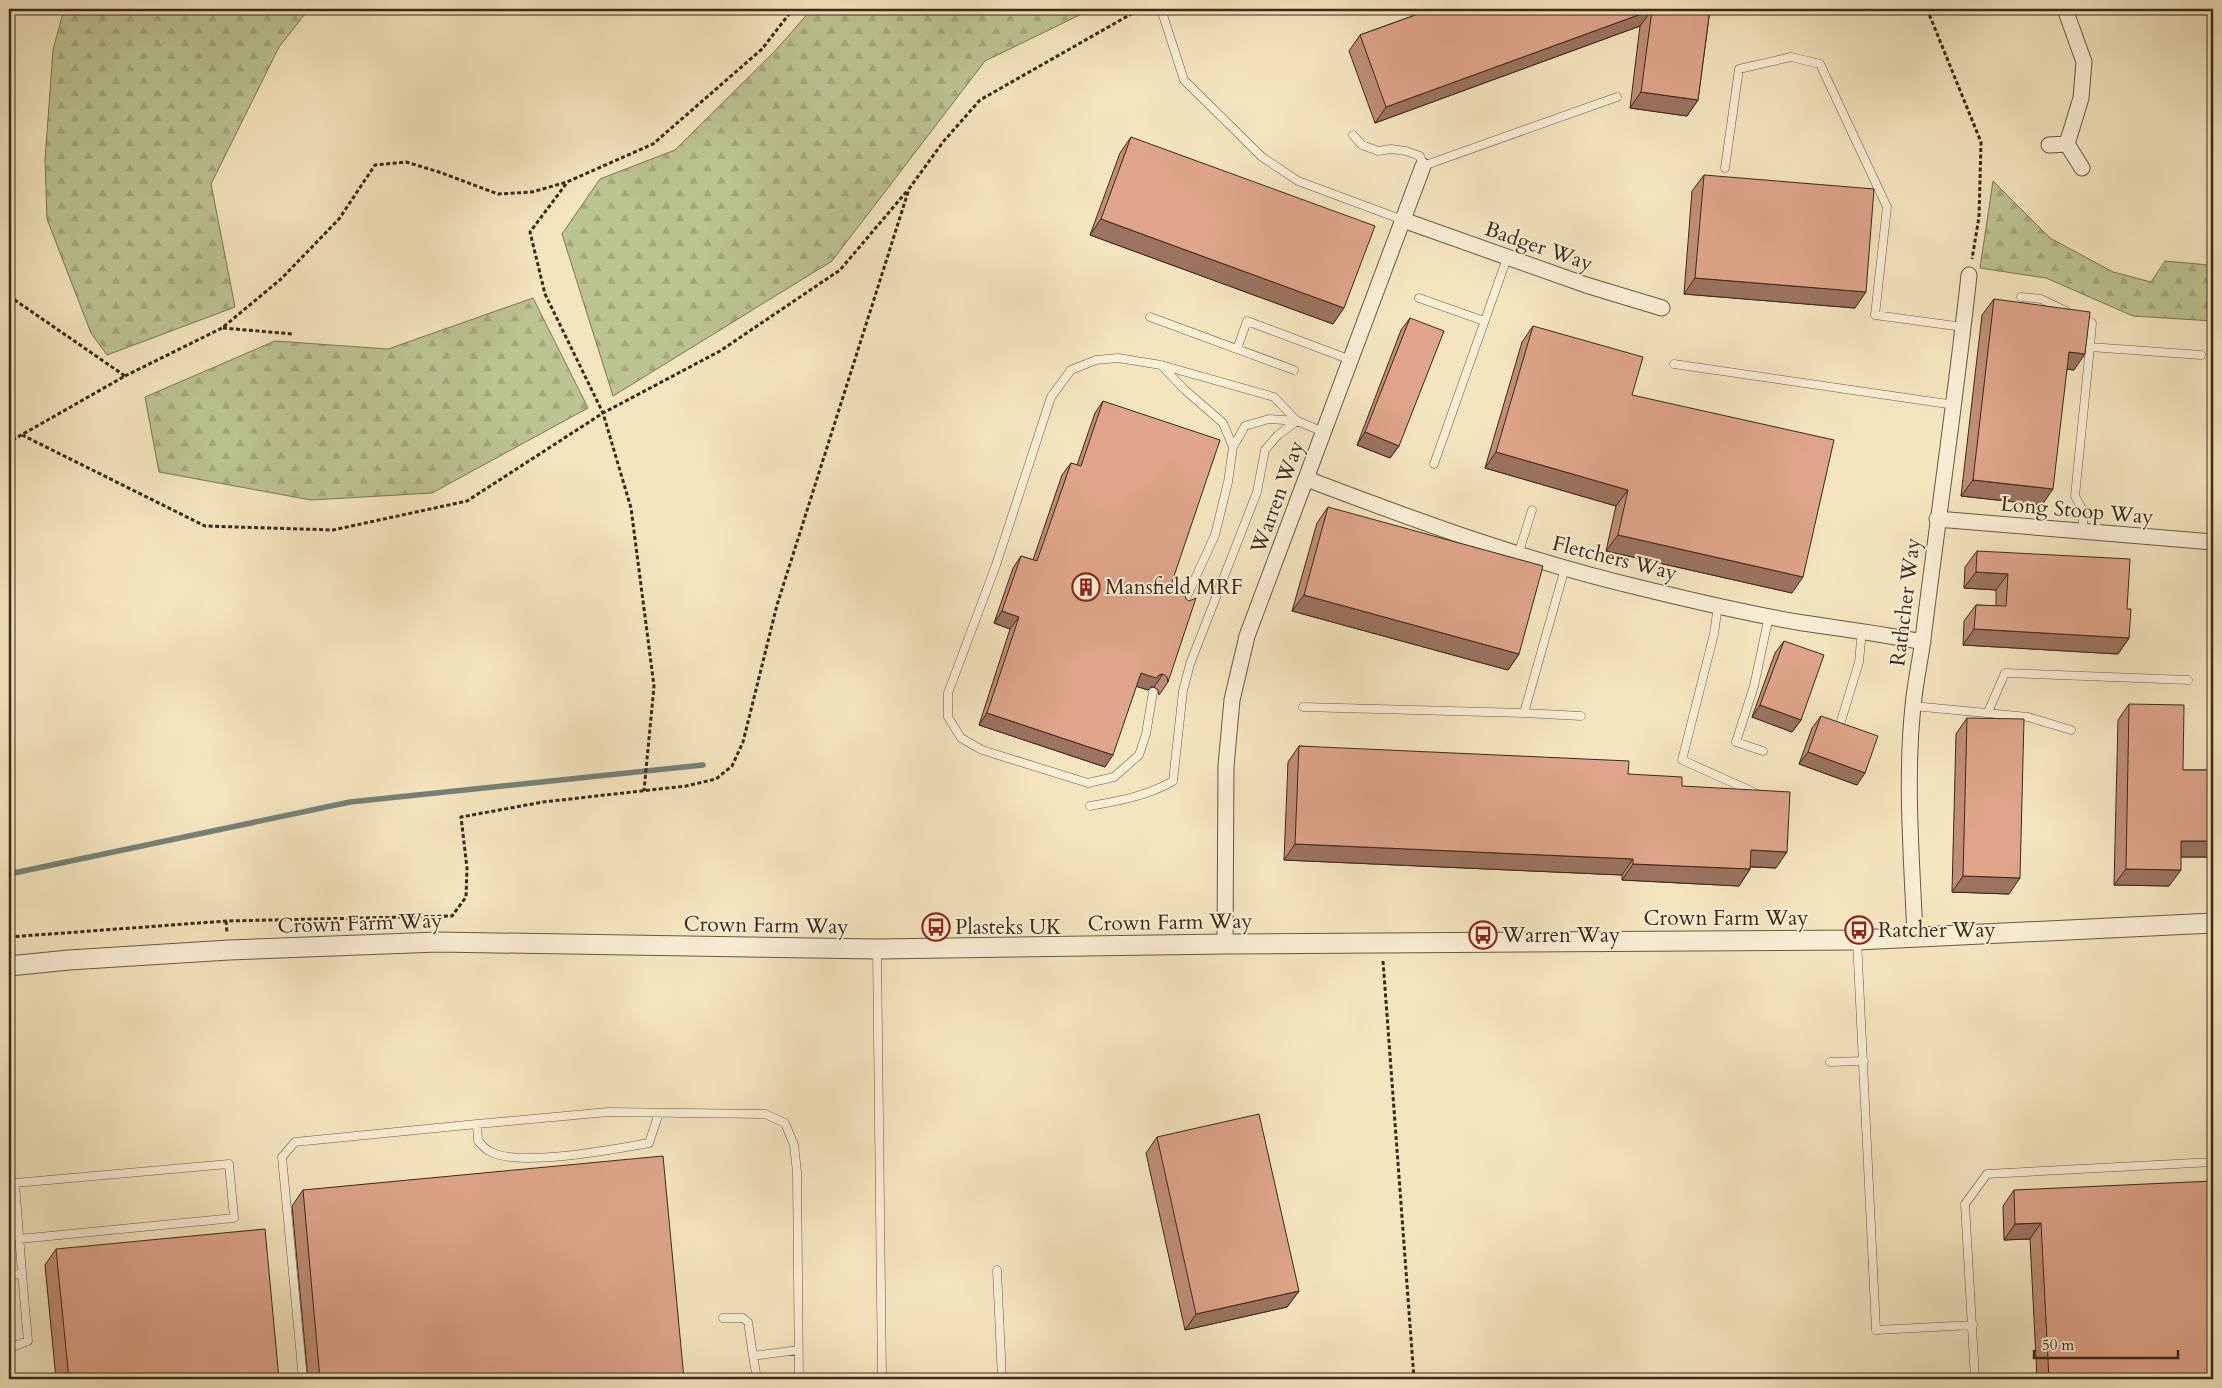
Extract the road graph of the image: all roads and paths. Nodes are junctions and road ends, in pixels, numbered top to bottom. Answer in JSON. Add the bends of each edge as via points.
{"nodes":[{"id":1,"x":793,"y":9,"type":"edge"},
{"id":2,"x":1140,"y":9,"type":"edge"},
{"id":3,"x":1161,"y":9,"type":"edge"},
{"id":4,"x":1927,"y":9,"type":"edge"},
{"id":5,"x":2064,"y":9,"type":"edge"},
{"id":6,"x":1617,"y":98,"type":"dead end"},
{"id":7,"x":1353,"y":134,"type":"dead end"},
{"id":8,"x":2067,"y":144,"type":"junction"},
{"id":9,"x":2049,"y":146,"type":"dead end"},
{"id":10,"x":1423,"y":166,"type":"junction"},
{"id":11,"x":1725,"y":168,"type":"dead end"},
{"id":12,"x":2082,"y":168,"type":"dead end"},
{"id":13,"x":567,"y":182,"type":"junction"},
{"id":14,"x":909,"y":189,"type":"junction"},
{"id":15,"x":1403,"y":220,"type":"junction"},
{"id":16,"x":1507,"y":258,"type":"junction"},
{"id":17,"x":1969,"y":275,"type":"joint"},
{"id":18,"x":9,"y":296,"type":"edge"},
{"id":19,"x":2021,"y":297,"type":"dead end"},
{"id":20,"x":1419,"y":298,"type":"dead end"},
{"id":21,"x":1662,"y":308,"type":"dead end"},
{"id":22,"x":1150,"y":317,"type":"dead end"},
{"id":23,"x":1484,"y":321,"type":"junction"},
{"id":24,"x":1963,"y":327,"type":"junction"},
{"id":25,"x":222,"y":328,"type":"junction"},
{"id":26,"x":293,"y":334,"type":"dead end"},
{"id":27,"x":2090,"y":347,"type":"junction"},
{"id":28,"x":1237,"y":349,"type":"junction"},
{"id":29,"x":2201,"y":355,"type":"dead end"},
{"id":30,"x":1351,"y":360,"type":"junction"},
{"id":31,"x":1674,"y":364,"type":"dead end"},
{"id":32,"x":1161,"y":365,"type":"junction"},
{"id":33,"x":1294,"y":370,"type":"dead end"},
{"id":34,"x":125,"y":376,"type":"junction"},
{"id":35,"x":1955,"y":405,"type":"junction"},
{"id":36,"x":602,"y":413,"type":"junction"},
{"id":37,"x":1297,"y":421,"type":"junction"},
{"id":38,"x":1324,"y":432,"type":"junction"},
{"id":39,"x":22,"y":435,"type":"junction"},
{"id":40,"x":9,"y":442,"type":"edge"},
{"id":41,"x":1233,"y":447,"type":"junction"},
{"id":42,"x":1434,"y":464,"type":"dead end"},
{"id":43,"x":1307,"y":479,"type":"junction"},
{"id":44,"x":1532,"y":510,"type":"dead end"},
{"id":45,"x":1937,"y":519,"type":"junction"},
{"id":46,"x":2084,"y":532,"type":"junction"},
{"id":47,"x":2213,"y":542,"type":"edge"},
{"id":48,"x":1518,"y":555,"type":"junction"},
{"id":49,"x":1565,"y":568,"type":"junction"},
{"id":50,"x":1718,"y":605,"type":"junction"},
{"id":51,"x":1182,"y":608,"type":"edge"},
{"id":52,"x":1769,"y":616,"type":"junction"},
{"id":53,"x":1862,"y":630,"type":"junction"},
{"id":54,"x":1923,"y":642,"type":"junction"},
{"id":55,"x":2188,"y":680,"type":"dead end"},
{"id":56,"x":1153,"y":692,"type":"edge"},
{"id":57,"x":1913,"y":706,"type":"junction"},
{"id":58,"x":1303,"y":707,"type":"dead end"},
{"id":59,"x":1988,"y":712,"type":"junction"},
{"id":60,"x":1524,"y":714,"type":"junction"},
{"id":61,"x":1580,"y":716,"type":"dead end"},
{"id":62,"x":2071,"y":730,"type":"dead end"},
{"id":63,"x":1838,"y":731,"type":"edge"},
{"id":64,"x":1763,"y":751,"type":"dead end"},
{"id":65,"x":644,"y":790,"type":"junction"},
{"id":66,"x":1763,"y":796,"type":"edge"},
{"id":67,"x":1090,"y":806,"type":"dead end"},
{"id":68,"x":2213,"y":923,"type":"edge"},
{"id":69,"x":9,"y":937,"type":"edge"},
{"id":70,"x":1915,"y":937,"type":"junction"},
{"id":71,"x":1857,"y":940,"type":"junction"},
{"id":72,"x":1382,"y":943,"type":"junction"},
{"id":73,"x":1224,"y":944,"type":"junction"},
{"id":74,"x":877,"y":949,"type":"junction"},
{"id":75,"x":9,"y":966,"type":"edge"},
{"id":76,"x":1864,"y":1061,"type":"junction"},
{"id":77,"x":1830,"y":1062,"type":"dead end"},
{"id":78,"x":659,"y":1113,"type":"junction"},
{"id":79,"x":476,"y":1124,"type":"junction"},
{"id":80,"x":2213,"y":1162,"type":"edge"},
{"id":81,"x":19,"y":1239,"type":"junction"},
{"id":82,"x":997,"y":1270,"type":"dead end"},
{"id":83,"x":21,"y":1274,"type":"junction"},
{"id":84,"x":9,"y":1275,"type":"edge"},
{"id":85,"x":723,"y":1318,"type":"dead end"},
{"id":86,"x":1973,"y":1325,"type":"junction"},
{"id":87,"x":9,"y":1348,"type":"edge"},
{"id":88,"x":798,"y":1350,"type":"junction"},
{"id":89,"x":754,"y":1356,"type":"junction"},
{"id":90,"x":303,"y":1379,"type":"edge"},
{"id":91,"x":757,"y":1379,"type":"edge"},
{"id":92,"x":799,"y":1379,"type":"edge"},
{"id":93,"x":882,"y":1379,"type":"edge"},
{"id":94,"x":1002,"y":1379,"type":"edge"},
{"id":95,"x":1414,"y":1379,"type":"edge"},
{"id":96,"x":1975,"y":1379,"type":"edge"}],
"edges":[{"from":1,"to":13,"type":"path","via":[[762,49],[653,144]]},
{"from":2,"to":14,"type":"path","via":[[980,100],[943,142]]},
{"from":3,"to":15,"type":"lane","via":[[1184,80],[1262,157],[1298,181]]},
{"from":4,"to":17,"type":"path","via":[[1982,142],[1979,217]]},
{"from":5,"to":8,"type":"street","via":[[2084,62],[2081,98]]},
{"from":6,"to":10,"type":"lane"},
{"from":7,"to":10,"type":"lane","via":[[1362,146],[1378,152],[1391,149],[1420,156]]},
{"from":8,"to":9,"type":"street"},
{"from":8,"to":12,"type":"street"},
{"from":10,"to":15,"type":"street","name":"Warren Way"},
{"from":11,"to":24,"type":"lane","via":[[1739,69],[1791,57],[1820,64],[1887,207],[1875,315]]},
{"from":13,"to":25,"type":"path","via":[[532,192],[498,194],[406,162],[375,165],[339,219],[282,279]]},
{"from":13,"to":36,"type":"path","via":[[530,232],[545,294]]},
{"from":14,"to":36,"type":"path","via":[[840,270],[720,351]]},
{"from":14,"to":65,"type":"path","via":[[777,604],[743,742],[732,766],[716,779]]},
{"from":15,"to":16,"type":"street","name":"Badger Way"},
{"from":15,"to":30,"type":"street","name":"Warren Way"},
{"from":16,"to":21,"type":"street","name":"Badger Way"},
{"from":16,"to":23,"type":"lane"},
{"from":17,"to":24,"type":"street","name":"Rathcher Way"},
{"from":18,"to":34,"type":"path"},
{"from":19,"to":27,"type":"lane","via":[[2041,299],[2092,323]]},
{"from":20,"to":23,"type":"lane"},
{"from":22,"to":28,"type":"lane"},
{"from":23,"to":42,"type":"lane"},
{"from":24,"to":35,"type":"street","name":"Rathcher Way"},
{"from":25,"to":26,"type":"path"},
{"from":25,"to":34,"type":"path"},
{"from":27,"to":29,"type":"lane"},
{"from":27,"to":46,"type":"lane","via":[[2075,496],[2082,509]]},
{"from":28,"to":30,"type":"lane","via":[[1248,321]]},
{"from":28,"to":33,"type":"lane"},
{"from":30,"to":38,"type":"street","name":"Warren Way"},
{"from":31,"to":35,"type":"lane"},
{"from":32,"to":37,"type":"lane","via":[[1274,396]]},
{"from":32,"to":41,"type":"lane","via":[[1223,423]]},
{"from":32,"to":56,"type":"lane","via":[[1118,358],[1096,360],[1071,370],[1051,397],[996,565],[948,692],[948,717],[961,738],[982,750],[1088,783],[1114,777],[1139,755]]},
{"from":34,"to":39,"type":"path"},
{"from":35,"to":45,"type":"street","name":"Rathcher Way"},
{"from":36,"to":39,"type":"path","via":[[467,501],[333,530],[205,526]]},
{"from":36,"to":65,"type":"path","via":[[631,508],[654,686]]},
{"from":37,"to":38,"type":"lane"},
{"from":37,"to":41,"type":"lane","via":[[1269,419],[1245,426]]},
{"from":37,"to":67,"type":"lane","via":[[1264,450],[1257,492],[1190,664],[1183,691],[1173,781],[1158,790]]},
{"from":38,"to":43,"type":"street","name":"Warren Way"},
{"from":39,"to":40,"type":"path"},
{"from":41,"to":51,"type":"lane","via":[[1215,535]]},
{"from":43,"to":48,"type":"street","name":"Fletchers Way","via":[[1438,529]]},
{"from":43,"to":73,"type":"street","name":"Warren Way","via":[[1247,636],[1232,700],[1226,766]]},
{"from":44,"to":48,"type":"lane"},
{"from":45,"to":46,"type":"street","name":"Long Stoop Way"},
{"from":45,"to":54,"type":"street","name":"Rathcher Way"},
{"from":46,"to":47,"type":"street","name":"Long Stoop Way"},
{"from":48,"to":49,"type":"street","name":"Fletchers Way"},
{"from":49,"to":50,"type":"street","name":"Fletchers Way"},
{"from":49,"to":60,"type":"lane"},
{"from":50,"to":52,"type":"street","name":"Fletchers Way"},
{"from":50,"to":66,"type":"lane","via":[[1714,634],[1682,760]]},
{"from":52,"to":53,"type":"street","name":"Fletchers Way"},
{"from":52,"to":64,"type":"lane","via":[[1754,686],[1736,742]]},
{"from":53,"to":54,"type":"street","name":"Fletchers Way"},
{"from":53,"to":63,"type":"lane","via":[[1859,662]]},
{"from":54,"to":57,"type":"street","name":"Rathcher Way"},
{"from":55,"to":59,"type":"lane","via":[[2005,673]]},
{"from":57,"to":59,"type":"lane"},
{"from":57,"to":70,"type":"street","name":"Rathcher Way","via":[[1908,782]]},
{"from":58,"to":60,"type":"lane"},
{"from":59,"to":62,"type":"lane","via":[[2028,716]]},
{"from":60,"to":61,"type":"lane"},
{"from":65,"to":69,"type":"path","via":[[543,802],[461,817],[468,868],[466,897],[452,916],[226,921]]},
{"from":68,"to":70,"type":"street","name":"Crown Farm Way"},
{"from":70,"to":71,"type":"street","name":"Crown Farm Way"},
{"from":71,"to":72,"type":"street","name":"Crown Farm Way"},
{"from":71,"to":76,"type":"lane"},
{"from":72,"to":73,"type":"street","name":"Crown Farm Way"},
{"from":72,"to":95,"type":"path"},
{"from":73,"to":74,"type":"street","name":"Crown Farm Way"},
{"from":74,"to":75,"type":"street","name":"Crown Farm Way","via":[[438,942],[229,950]]},
{"from":74,"to":93,"type":"lane"},
{"from":76,"to":77,"type":"lane"},
{"from":76,"to":86,"type":"lane","via":[[1876,1330]]},
{"from":78,"to":79,"type":"lane","via":[[608,1112]]},
{"from":78,"to":79,"type":"lane","via":[[648,1143],[604,1151],[518,1159],[490,1152],[478,1140]]},
{"from":78,"to":88,"type":"lane","via":[[765,1114],[786,1123],[794,1145],[797,1172]]},
{"from":79,"to":90,"type":"lane","via":[[296,1142],[282,1157]]},
{"from":80,"to":86,"type":"lane","via":[[1987,1174],[1965,1204]]},
{"from":81,"to":81,"type":"lane","via":[[234,1218],[229,1164],[15,1183]]},
{"from":81,"to":83,"type":"lane"},
{"from":82,"to":94,"type":"lane"},
{"from":83,"to":84,"type":"lane"},
{"from":83,"to":87,"type":"lane","via":[[28,1341]]},
{"from":85,"to":89,"type":"lane","via":[[743,1318],[748,1322]]},
{"from":86,"to":96,"type":"lane"},
{"from":88,"to":89,"type":"lane"},
{"from":88,"to":92,"type":"lane"},
{"from":89,"to":91,"type":"lane"}]}
